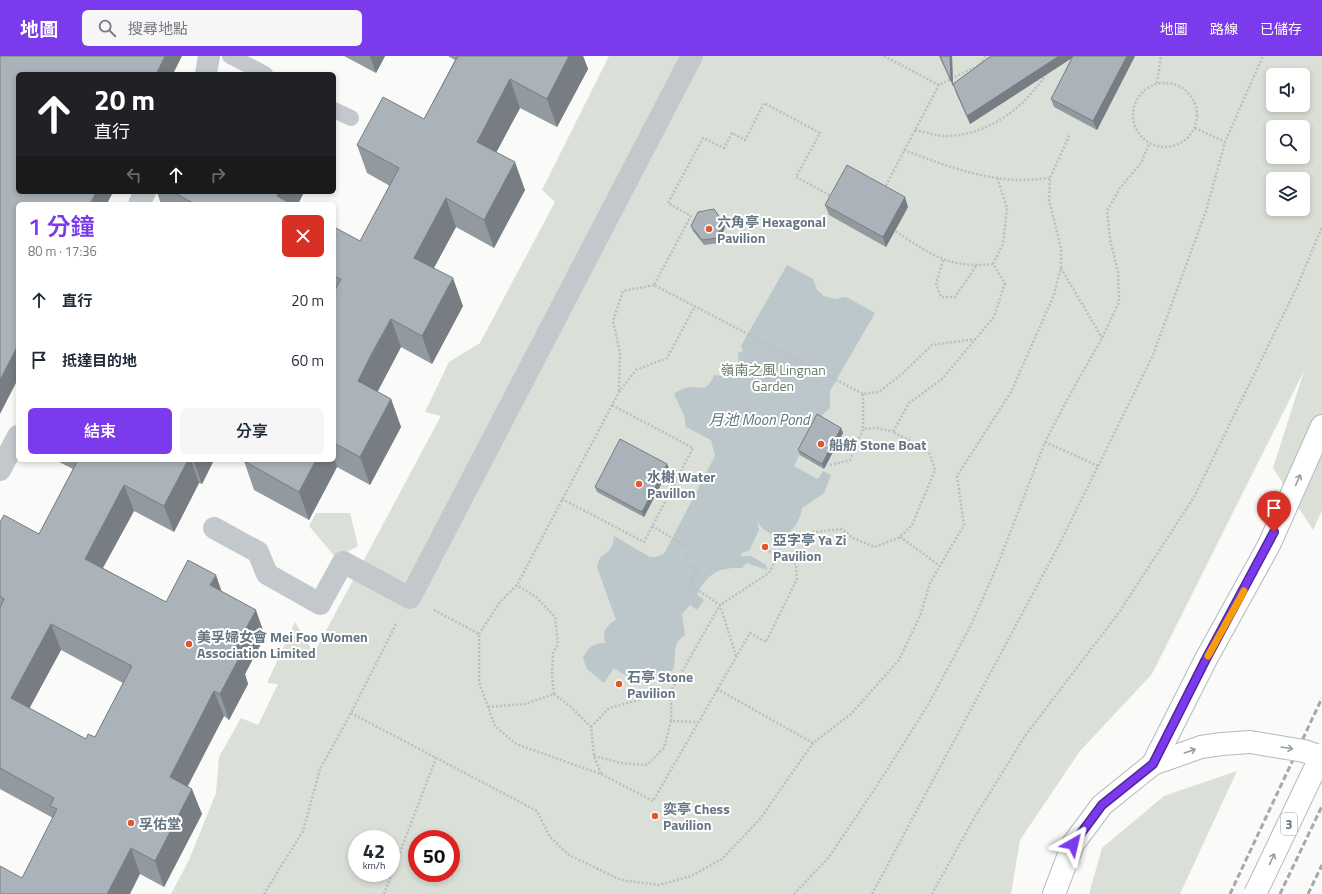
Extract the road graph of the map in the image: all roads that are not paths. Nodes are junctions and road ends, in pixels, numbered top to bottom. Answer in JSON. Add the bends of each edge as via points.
{"nodes":[{"id":1,"x":209,"y":56,"type":"edge"},
{"id":2,"x":230,"y":56,"type":"edge"},
{"id":3,"x":692,"y":56,"type":"edge"},
{"id":4,"x":206,"y":72,"type":"edge"},
{"id":5,"x":260,"y":72,"type":"edge"},
{"id":6,"x":336,"y":111,"type":"edge"},
{"id":7,"x":351,"y":118,"type":"dead end"},
{"id":8,"x":1322,"y":426,"type":"edge"},
{"id":9,"x":16,"y":440,"type":"edge"},
{"id":10,"x":0,"y":470,"type":"edge"},
{"id":11,"x":214,"y":528,"type":"dead end"},
{"id":12,"x":1322,"y":754,"type":"edge"},
{"id":13,"x":1322,"y":757,"type":"edge"},
{"id":14,"x":1153,"y":764,"type":"junction"},
{"id":15,"x":1054,"y":894,"type":"edge"},
{"id":16,"x":1255,"y":894,"type":"edge"}],
"edges":[{"from":1,"to":4,"type":"street"},
{"from":2,"to":5,"type":"lane"},
{"from":3,"to":11,"type":"street","via":[[410,598],[343,562],[320,604],[267,574],[258,552]]},
{"from":6,"to":7,"type":"lane"},
{"from":14,"to":8,"type":"main road","one_way":true,"via":[[1206,659],[1269,546]]},
{"from":9,"to":10,"type":"street"},
{"from":16,"to":12,"type":"main road","number":"3","one_way":true,"bridge":true},
{"from":14,"to":13,"type":"main road","one_way":true,"bridge":true,"via":[[1201,747],[1250,742],[1304,751]]},
{"from":14,"to":15,"type":"main road","via":[[1098,810],[1073,844]]}]}
